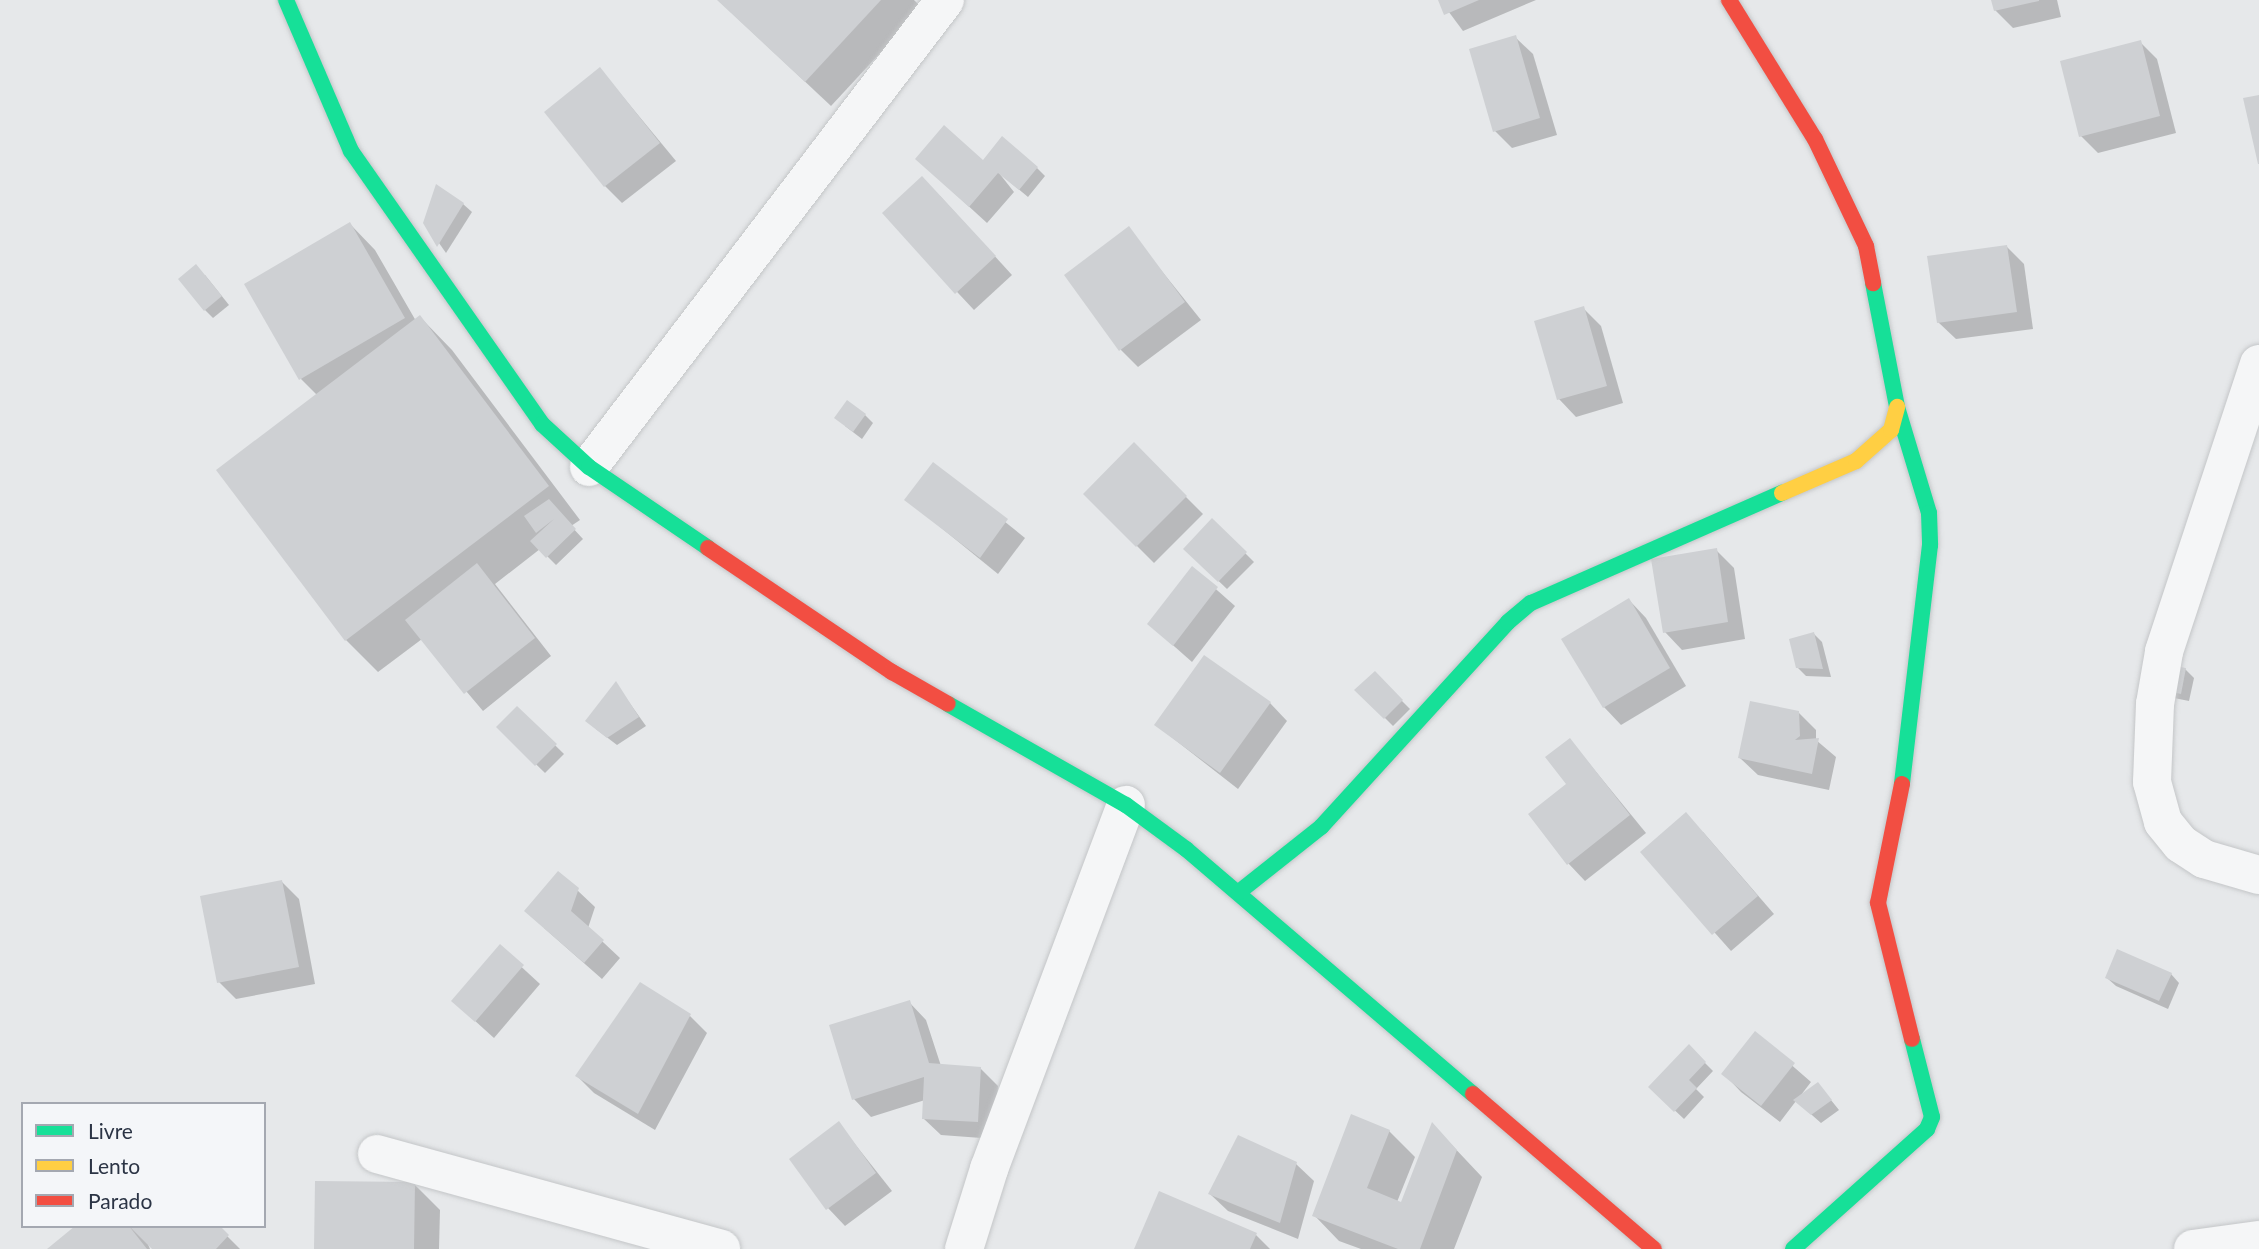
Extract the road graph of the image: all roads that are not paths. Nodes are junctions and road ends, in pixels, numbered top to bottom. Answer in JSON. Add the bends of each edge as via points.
{"nodes":[{"id":1,"x":286,"y":0,"type":"edge"},
{"id":2,"x":945,"y":0,"type":"edge"},
{"id":3,"x":1729,"y":0,"type":"edge"},
{"id":4,"x":2259,"y":364,"type":"edge"},
{"id":5,"x":1897,"y":407,"type":"junction"},
{"id":6,"x":589,"y":467,"type":"junction"},
{"id":7,"x":1126,"y":806,"type":"junction"},
{"id":8,"x":2259,"y":874,"type":"edge"},
{"id":9,"x":1239,"y":892,"type":"junction"},
{"id":10,"x":377,"y":1154,"type":"dead end"},
{"id":11,"x":2259,"y":1240,"type":"edge"},
{"id":12,"x":721,"y":1249,"type":"edge"},
{"id":13,"x":964,"y":1249,"type":"edge"},
{"id":14,"x":1654,"y":1249,"type":"edge"},
{"id":15,"x":1793,"y":1249,"type":"edge"},
{"id":16,"x":2193,"y":1249,"type":"edge"}],
"edges":[{"from":1,"to":6,"type":"street","via":[[351,151],[542,424]]},
{"from":2,"to":6,"type":"street"},
{"from":3,"to":5,"type":"street","via":[[1815,139],[1866,246]]},
{"from":4,"to":8,"type":"street","via":[[2164,652],[2155,704],[2152,782],[2163,822],[2181,844],[2204,859]]},
{"from":5,"to":9,"type":"street","via":[[1891,430],[1856,461],[1531,603],[1507,622],[1321,827]]},
{"from":5,"to":15,"type":"street","via":[[1929,513],[1930,545],[1900,800],[1883,864],[1878,915],[1931,1117],[1927,1129]]},
{"from":6,"to":7,"type":"street","via":[[892,672]]},
{"from":7,"to":9,"type":"street"},
{"from":7,"to":13,"type":"street","via":[[989,1168]]},
{"from":9,"to":14,"type":"street"},
{"from":10,"to":12,"type":"street"},
{"from":11,"to":16,"type":"street"}]}
